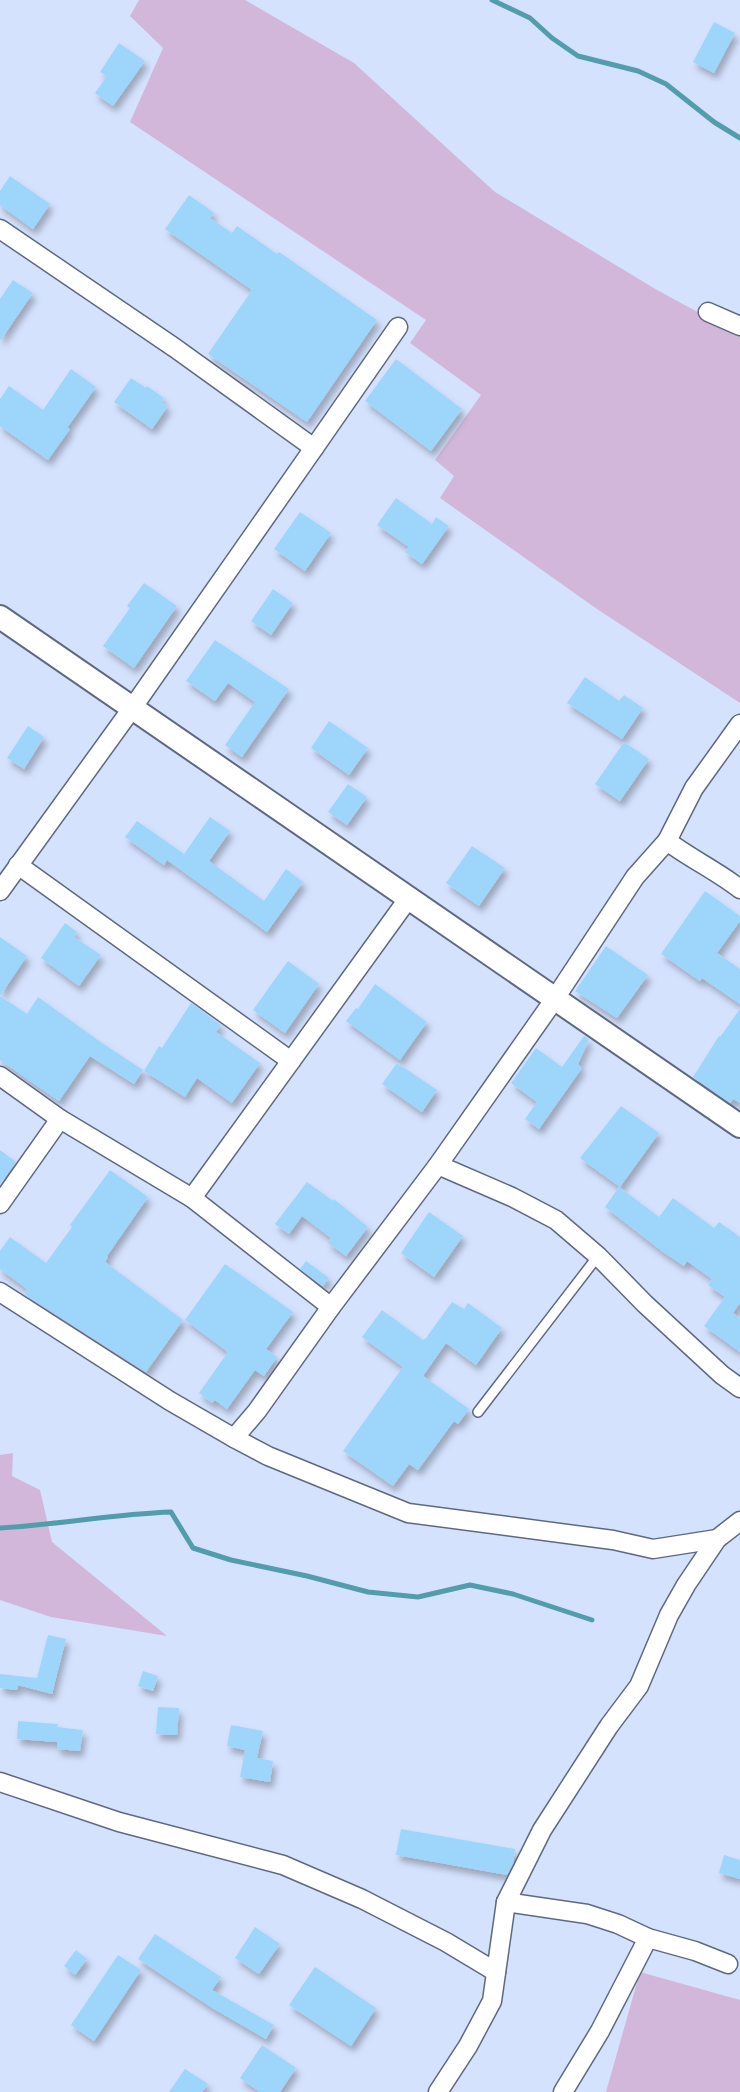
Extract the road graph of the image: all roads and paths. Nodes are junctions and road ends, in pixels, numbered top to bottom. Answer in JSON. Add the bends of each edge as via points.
{"nodes":[{"id":1,"x":0,"y":229,"type":"edge"},
{"id":2,"x":708,"y":312,"type":"dead end"},
{"id":3,"x":740,"y":326,"type":"edge"},
{"id":4,"x":398,"y":327,"type":"dead end"},
{"id":5,"x":314,"y":447,"type":"junction"},
{"id":6,"x":0,"y":616,"type":"edge"},
{"id":7,"x":133,"y":707,"type":"junction"},
{"id":8,"x":740,"y":724,"type":"edge"},
{"id":9,"x":667,"y":841,"type":"junction"},
{"id":10,"x":18,"y":865,"type":"junction"},
{"id":11,"x":740,"y":889,"type":"edge"},
{"id":12,"x":0,"y":891,"type":"edge"},
{"id":13,"x":408,"y":899,"type":"junction"},
{"id":14,"x":554,"y":1000,"type":"junction"},
{"id":15,"x":291,"y":1060,"type":"junction"},
{"id":16,"x":0,"y":1076,"type":"edge"},
{"id":17,"x":60,"y":1119,"type":"junction"},
{"id":18,"x":740,"y":1126,"type":"edge"},
{"id":19,"x":438,"y":1165,"type":"junction"},
{"id":20,"x":192,"y":1198,"type":"junction"},
{"id":21,"x":0,"y":1204,"type":"edge"},
{"id":22,"x":598,"y":1256,"type":"junction"},
{"id":23,"x":0,"y":1292,"type":"edge"},
{"id":24,"x":331,"y":1307,"type":"junction"},
{"id":25,"x":740,"y":1388,"type":"edge"},
{"id":26,"x":478,"y":1412,"type":"dead end"},
{"id":27,"x":234,"y":1438,"type":"junction"},
{"id":28,"x":740,"y":1521,"type":"edge"},
{"id":29,"x":717,"y":1539,"type":"junction"},
{"id":30,"x":0,"y":1782,"type":"edge"},
{"id":31,"x":506,"y":1902,"type":"junction"},
{"id":32,"x":648,"y":1938,"type":"junction"},
{"id":33,"x":728,"y":1964,"type":"dead end"},
{"id":34,"x":496,"y":1972,"type":"junction"},
{"id":35,"x":438,"y":2092,"type":"edge"},
{"id":36,"x":564,"y":2092,"type":"edge"}],
"edges":[{"from":1,"to":5,"type":"street"},
{"from":2,"to":3,"type":"street"},
{"from":4,"to":5,"type":"street"},
{"from":5,"to":7,"type":"street"},
{"from":6,"to":7,"type":"street"},
{"from":7,"to":10,"type":"street"},
{"from":7,"to":13,"type":"street"},
{"from":8,"to":9,"type":"street","via":[[694,788]]},
{"from":9,"to":11,"type":"street"},
{"from":9,"to":14,"type":"street","via":[[635,877]]},
{"from":10,"to":12,"type":"street"},
{"from":10,"to":15,"type":"street"},
{"from":13,"to":14,"type":"street"},
{"from":13,"to":15,"type":"street"},
{"from":14,"to":18,"type":"street"},
{"from":14,"to":19,"type":"street"},
{"from":15,"to":20,"type":"street"},
{"from":16,"to":17,"type":"street"},
{"from":17,"to":20,"type":"street"},
{"from":17,"to":21,"type":"street"},
{"from":19,"to":22,"type":"street","via":[[556,1220]]},
{"from":19,"to":24,"type":"street"},
{"from":20,"to":24,"type":"street"},
{"from":22,"to":25,"type":"street","via":[[645,1304]]},
{"from":22,"to":26,"type":"lane"},
{"from":23,"to":27,"type":"street"},
{"from":24,"to":27,"type":"street"},
{"from":27,"to":29,"type":"street","via":[[268,1456],[408,1513],[653,1549]]},
{"from":28,"to":29,"type":"street"},
{"from":29,"to":31,"type":"street","via":[[669,1615],[639,1686],[542,1830]]},
{"from":30,"to":34,"type":"street","via":[[119,1822],[283,1865],[362,1899]]},
{"from":31,"to":32,"type":"street","via":[[587,1914]]},
{"from":31,"to":34,"type":"street"},
{"from":32,"to":33,"type":"street"},
{"from":32,"to":36,"type":"street"},
{"from":34,"to":35,"type":"street","via":[[495,1992],[485,2016]]}]}
